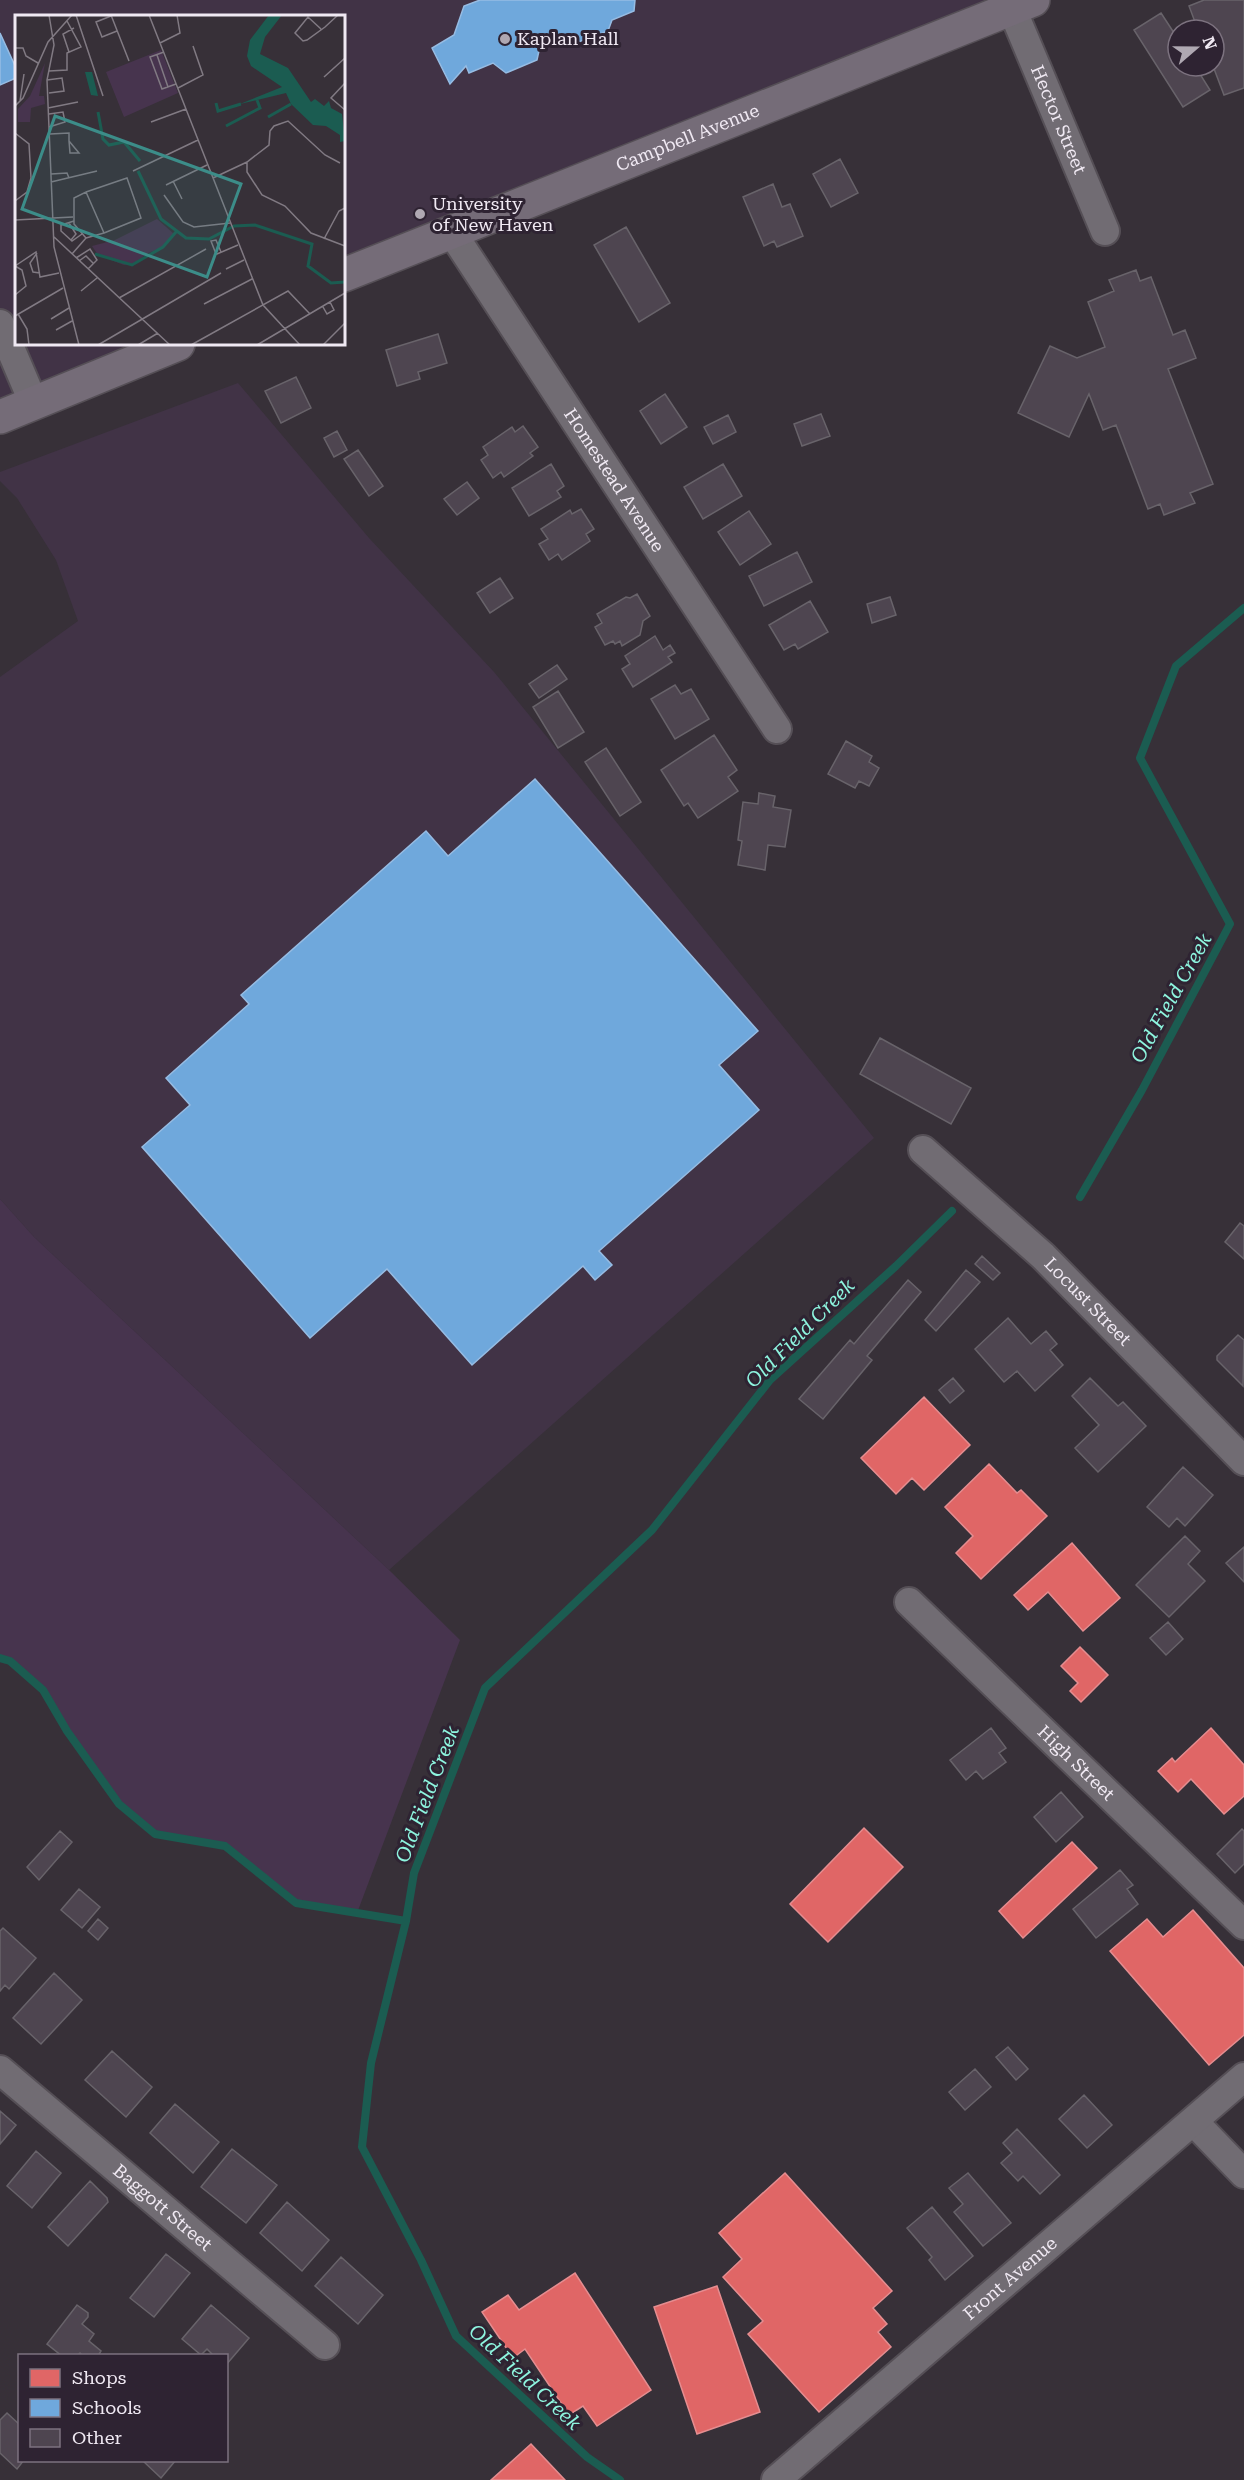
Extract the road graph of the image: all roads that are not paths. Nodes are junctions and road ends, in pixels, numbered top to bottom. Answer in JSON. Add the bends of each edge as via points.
{"nodes":[{"id":1,"x":1023,"y":4,"type":"edge"},
{"id":2,"x":451,"y":231,"type":"junction"},
{"id":3,"x":1106,"y":231,"type":"dead end"},
{"id":4,"x":345,"y":275,"type":"edge"},
{"id":5,"x":0,"y":324,"type":"edge"},
{"id":6,"x":176,"y":345,"type":"edge"},
{"id":7,"x":34,"y":404,"type":"junction"},
{"id":8,"x":0,"y":417,"type":"edge"},
{"id":9,"x":777,"y":729,"type":"dead end"},
{"id":10,"x":923,"y":1150,"type":"dead end"},
{"id":11,"x":1244,"y":1461,"type":"edge"},
{"id":12,"x":909,"y":1602,"type":"dead end"},
{"id":13,"x":1244,"y":1925,"type":"edge"},
{"id":14,"x":0,"y":2070,"type":"edge"},
{"id":15,"x":1244,"y":2077,"type":"edge"},
{"id":16,"x":1194,"y":2122,"type":"junction"},
{"id":17,"x":1244,"y":2174,"type":"edge"},
{"id":18,"x":325,"y":2345,"type":"dead end"},
{"id":19,"x":776,"y":2480,"type":"edge"}],
"edges":[{"from":1,"to":2,"type":"main road","name":"Campbell Avenue"},
{"from":1,"to":3,"type":"street","name":"Hector Street"},
{"from":2,"to":4,"type":"main road","name":"Campbell Avenue"},
{"from":2,"to":9,"type":"street","name":"Homestead Avenue"},
{"from":5,"to":7,"type":"street"},
{"from":6,"to":7,"type":"main road"},
{"from":7,"to":8,"type":"main road"},
{"from":10,"to":11,"type":"street","name":"Locust Street","via":[[1043,1256]]},
{"from":12,"to":13,"type":"street","name":"High Street"},
{"from":14,"to":18,"type":"street","name":"Baggott Street"},
{"from":15,"to":16,"type":"street","name":"Front Avenue"},
{"from":16,"to":17,"type":"street"},
{"from":16,"to":19,"type":"street","name":"Front Avenue"}]}
